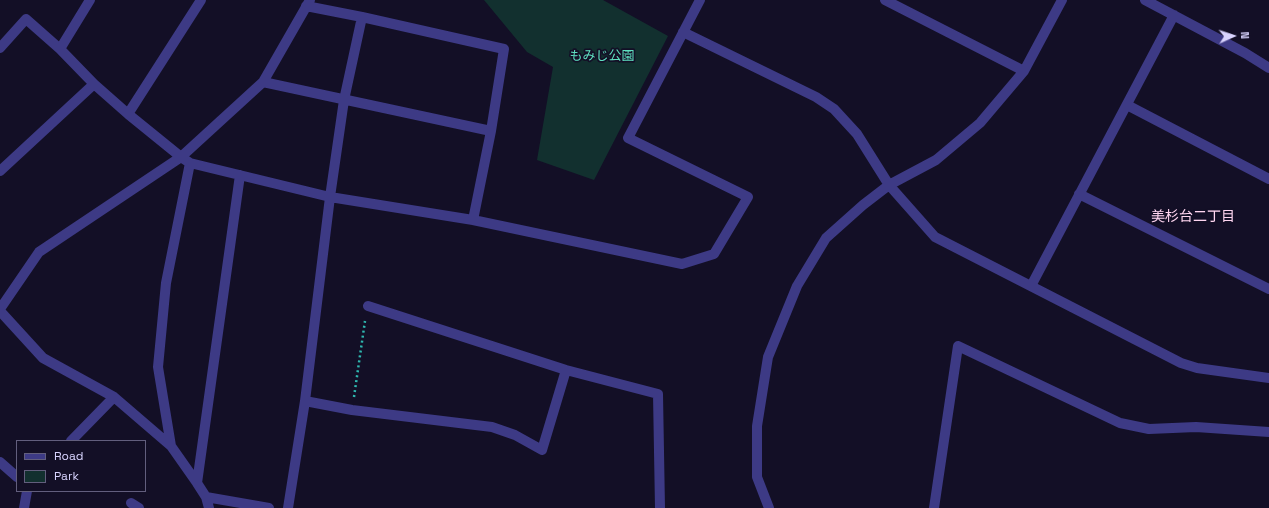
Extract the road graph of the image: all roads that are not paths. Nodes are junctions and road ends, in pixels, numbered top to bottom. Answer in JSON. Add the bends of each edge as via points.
{"nodes":[{"id":1,"x":90,"y":0,"type":"edge"},
{"id":2,"x":201,"y":0,"type":"edge"},
{"id":3,"x":700,"y":0,"type":"edge"},
{"id":4,"x":885,"y":0,"type":"edge"},
{"id":5,"x":1062,"y":0,"type":"edge"},
{"id":6,"x":1145,"y":0,"type":"edge"},
{"id":7,"x":308,"y":3,"type":"edge"},
{"id":8,"x":1174,"y":15,"type":"junction"},
{"id":9,"x":362,"y":17,"type":"junction"},
{"id":10,"x":683,"y":32,"type":"junction"},
{"id":11,"x":0,"y":48,"type":"edge"},
{"id":12,"x":60,"y":49,"type":"junction"},
{"id":13,"x":1269,"y":68,"type":"edge"},
{"id":14,"x":1024,"y":71,"type":"junction"},
{"id":15,"x":263,"y":82,"type":"junction"},
{"id":16,"x":94,"y":84,"type":"junction"},
{"id":17,"x":344,"y":100,"type":"junction"},
{"id":18,"x":1127,"y":105,"type":"junction"},
{"id":19,"x":128,"y":114,"type":"junction"},
{"id":20,"x":491,"y":131,"type":"junction"},
{"id":21,"x":181,"y":157,"type":"junction"},
{"id":22,"x":190,"y":163,"type":"junction"},
{"id":23,"x":0,"y":171,"type":"edge"},
{"id":24,"x":240,"y":175,"type":"junction"},
{"id":25,"x":1269,"y":179,"type":"edge"},
{"id":26,"x":889,"y":185,"type":"junction"},
{"id":27,"x":1079,"y":194,"type":"junction"},
{"id":28,"x":330,"y":197,"type":"junction"},
{"id":29,"x":473,"y":220,"type":"junction"},
{"id":30,"x":1031,"y":286,"type":"junction"},
{"id":31,"x":1269,"y":289,"type":"edge"},
{"id":32,"x":368,"y":306,"type":"road end"},
{"id":33,"x":0,"y":310,"type":"edge"},
{"id":34,"x":566,"y":370,"type":"junction"},
{"id":35,"x":1269,"y":378,"type":"edge"},
{"id":36,"x":114,"y":397,"type":"junction"},
{"id":37,"x":305,"y":401,"type":"junction"},
{"id":38,"x":1269,"y":432,"type":"edge"},
{"id":39,"x":72,"y":440,"type":"edge"},
{"id":40,"x":170,"y":446,"type":"junction"},
{"id":41,"x":0,"y":462,"type":"edge"},
{"id":42,"x":16,"y":476,"type":"edge"},
{"id":43,"x":197,"y":483,"type":"junction"},
{"id":44,"x":27,"y":492,"type":"edge"},
{"id":45,"x":207,"y":505,"type":"edge"},
{"id":46,"x":24,"y":508,"type":"edge"},
{"id":47,"x":269,"y":508,"type":"edge"},
{"id":48,"x":288,"y":508,"type":"edge"},
{"id":49,"x":660,"y":508,"type":"edge"},
{"id":50,"x":769,"y":508,"type":"edge"},
{"id":51,"x":934,"y":508,"type":"edge"}],
"edges":[{"from":1,"to":12,"type":"street"},
{"from":2,"to":19,"type":"street"},
{"from":3,"to":10,"type":"street"},
{"from":4,"to":14,"type":"street"},
{"from":5,"to":14,"type":"street"},
{"from":6,"to":8,"type":"street"},
{"from":7,"to":9,"type":"street"},
{"from":7,"to":15,"type":"street"},
{"from":8,"to":13,"type":"street"},
{"from":8,"to":18,"type":"street"},
{"from":9,"to":17,"type":"street"},
{"from":9,"to":20,"type":"street","via":[[504,49]]},
{"from":10,"to":26,"type":"street","via":[[816,97],[834,109],[857,134]]},
{"from":10,"to":29,"type":"street","via":[[628,138],[748,197],[714,254],[682,264]]},
{"from":11,"to":12,"type":"street","via":[[26,19]]},
{"from":12,"to":16,"type":"street"},
{"from":14,"to":26,"type":"street","via":[[980,123],[936,160]]},
{"from":15,"to":17,"type":"street"},
{"from":15,"to":21,"type":"street"},
{"from":16,"to":19,"type":"street"},
{"from":16,"to":23,"type":"street"},
{"from":17,"to":20,"type":"street"},
{"from":17,"to":28,"type":"street"},
{"from":18,"to":25,"type":"street"},
{"from":18,"to":27,"type":"street"},
{"from":19,"to":21,"type":"street"},
{"from":20,"to":29,"type":"street"},
{"from":21,"to":22,"type":"street"},
{"from":21,"to":33,"type":"street","via":[[39,252]]},
{"from":22,"to":24,"type":"street"},
{"from":22,"to":40,"type":"street","via":[[166,283],[158,367]]},
{"from":24,"to":28,"type":"street"},
{"from":24,"to":43,"type":"street"},
{"from":26,"to":30,"type":"street","via":[[935,238]]},
{"from":26,"to":50,"type":"street","via":[[826,238],[797,286],[768,357],[757,426],[757,478]]},
{"from":27,"to":30,"type":"street"},
{"from":27,"to":31,"type":"street"},
{"from":28,"to":29,"type":"street"},
{"from":28,"to":37,"type":"street"},
{"from":30,"to":35,"type":"street","via":[[1181,363],[1197,368]]},
{"from":32,"to":34,"type":"street"},
{"from":33,"to":36,"type":"street","via":[[43,358]]},
{"from":34,"to":37,"type":"street","via":[[542,450],[515,435],[492,427],[352,410]]},
{"from":34,"to":49,"type":"street","via":[[658,394]]},
{"from":36,"to":39,"type":"street"},
{"from":36,"to":40,"type":"street"},
{"from":37,"to":48,"type":"street"},
{"from":38,"to":51,"type":"street","via":[[1196,427],[1149,429],[1120,423],[958,346]]},
{"from":40,"to":43,"type":"street"},
{"from":41,"to":42,"type":"street"},
{"from":43,"to":45,"type":"street"},
{"from":44,"to":46,"type":"street"},
{"from":45,"to":47,"type":"street"}]}
